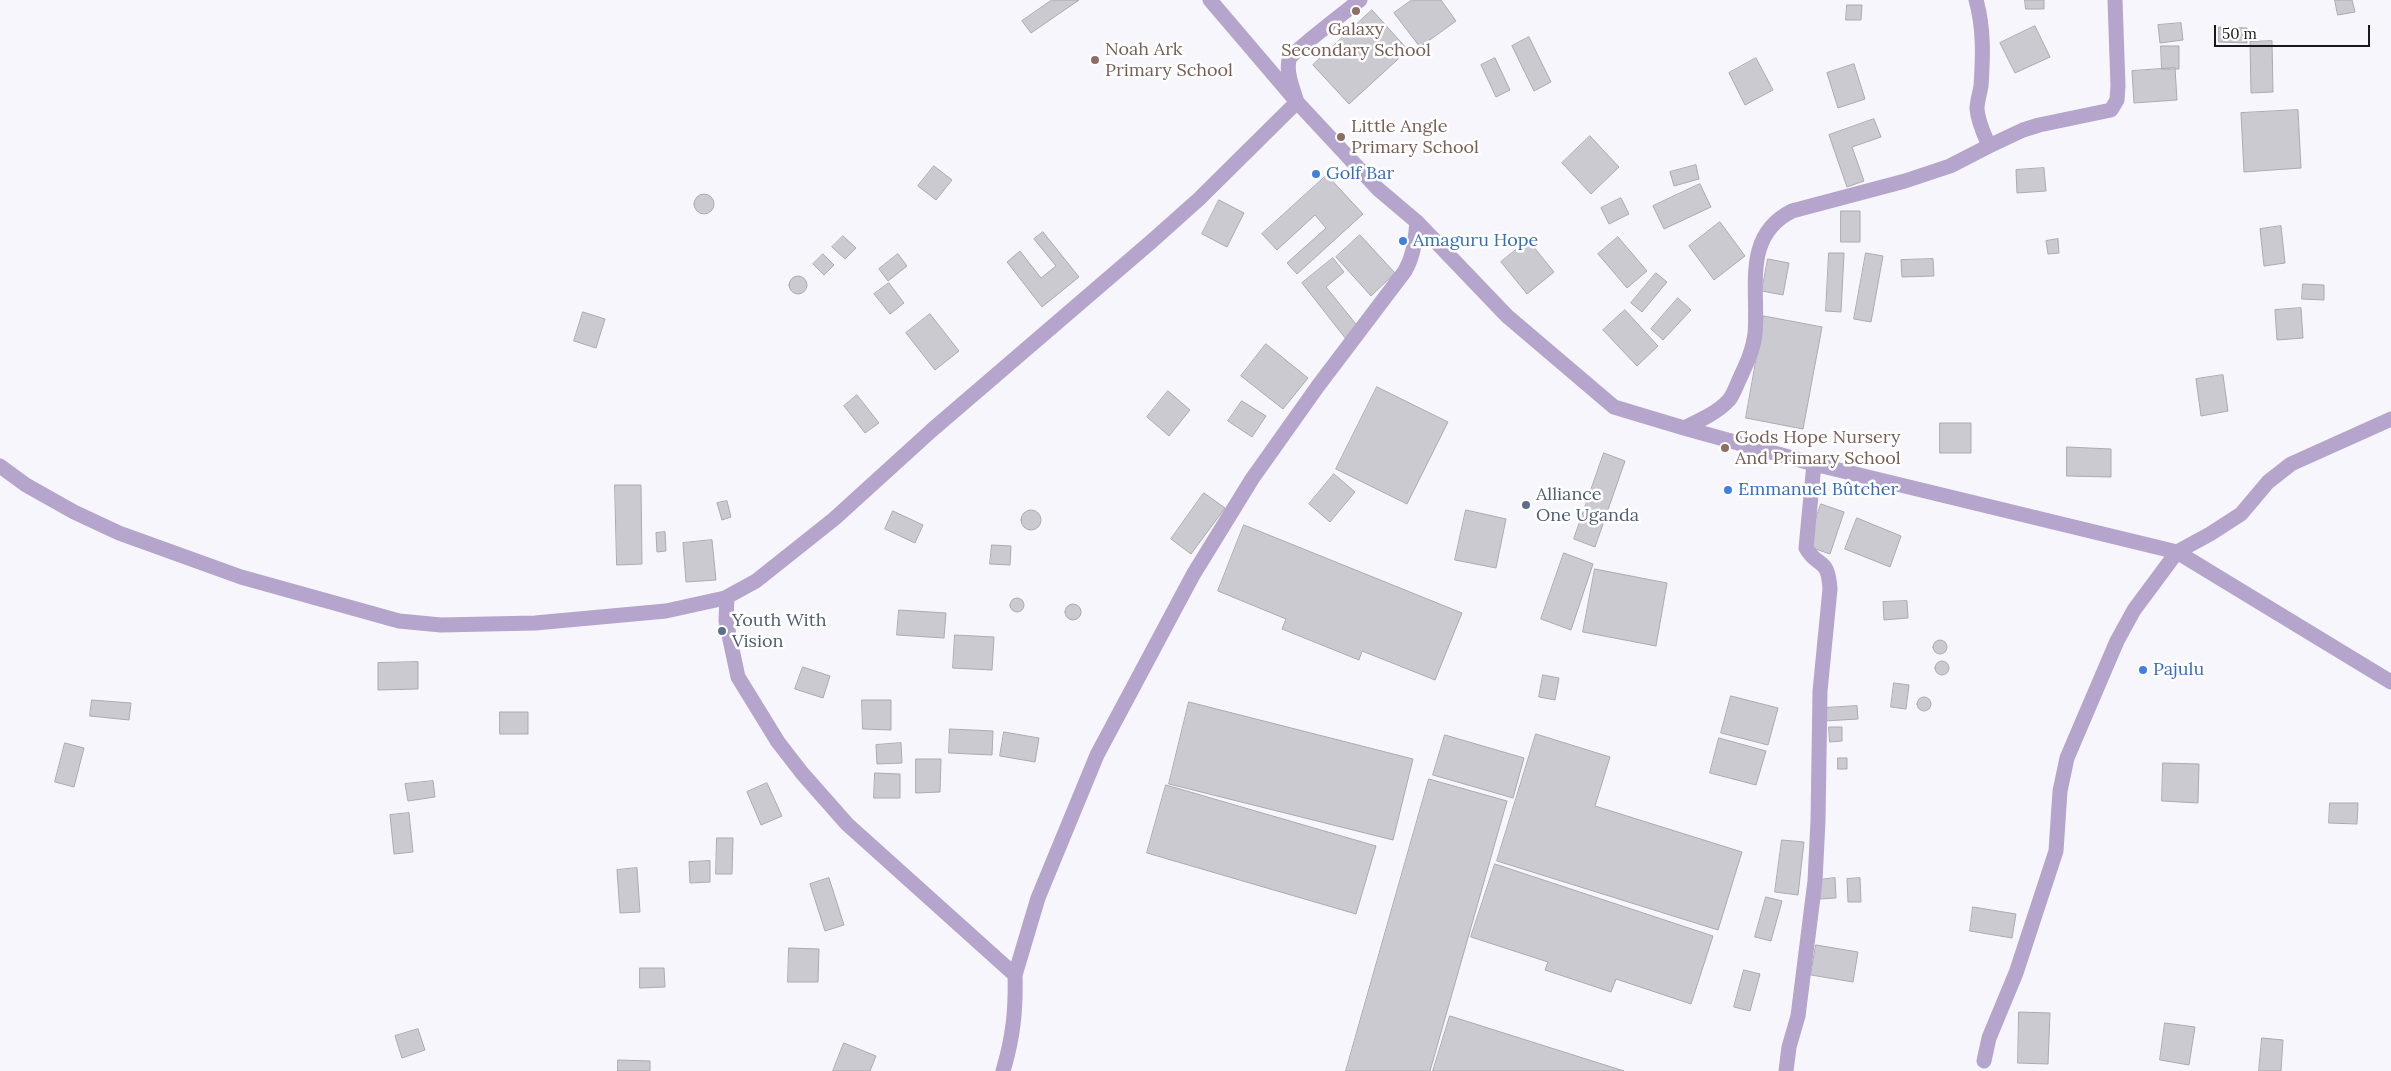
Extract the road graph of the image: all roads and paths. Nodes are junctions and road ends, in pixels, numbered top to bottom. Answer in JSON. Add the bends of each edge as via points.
{"nodes":[{"id":1,"x":1210,"y":0,"type":"edge"},
{"id":2,"x":1360,"y":0,"type":"edge"},
{"id":3,"x":1976,"y":0,"type":"edge"},
{"id":4,"x":2115,"y":0,"type":"edge"},
{"id":5,"x":1297,"y":102,"type":"junction"},
{"id":6,"x":1989,"y":146,"type":"junction"},
{"id":7,"x":1416,"y":222,"type":"junction"},
{"id":8,"x":2391,"y":419,"type":"edge"},
{"id":9,"x":1684,"y":428,"type":"junction"},
{"id":10,"x":1814,"y":464,"type":"junction"},
{"id":11,"x":0,"y":466,"type":"edge"},
{"id":12,"x":2177,"y":552,"type":"junction"},
{"id":13,"x":727,"y":597,"type":"junction"},
{"id":14,"x":2391,"y":682,"type":"edge"},
{"id":15,"x":1014,"y":975,"type":"junction"},
{"id":16,"x":1984,"y":1061,"type":"dead end"},
{"id":17,"x":1003,"y":1071,"type":"edge"},
{"id":18,"x":1786,"y":1071,"type":"edge"}],
"edges":[{"from":1,"to":5,"type":"street"},
{"from":2,"to":5,"type":"street","via":[[1289,58],[1288,70]]},
{"from":3,"to":6,"type":"street","via":[[1981,17],[1982,42],[1977,108]]},
{"from":4,"to":6,"type":"street","via":[[2118,86],[2117,100],[2111,110],[2039,124]]},
{"from":5,"to":7,"type":"street","via":[[1378,189]]},
{"from":5,"to":13,"type":"street","via":[[1199,199],[834,519],[756,581]]},
{"from":6,"to":9,"type":"street","via":[[1950,166],[1905,181],[1792,211],[1772,225],[1762,241],[1755,269],[1756,322],[1752,351],[1730,399],[1720,409]]},
{"from":7,"to":9,"type":"street","via":[[1507,316],[1609,403],[1619,409]]},
{"from":7,"to":15,"type":"street","via":[[1416,242],[1406,271],[1318,386],[1238,500],[1193,575],[1097,755],[1038,898]]},
{"from":8,"to":12,"type":"street","via":[[2291,464],[2268,482],[2241,514]]},
{"from":9,"to":10,"type":"street"},
{"from":10,"to":12,"type":"street"},
{"from":10,"to":18,"type":"street","via":[[1806,548],[1824,565],[1830,589],[1820,691],[1815,881],[1798,1016]]},
{"from":11,"to":13,"type":"street","via":[[26,485],[119,533],[241,577],[398,621],[535,623],[666,611]]},
{"from":12,"to":14,"type":"street"},
{"from":12,"to":16,"type":"street","via":[[2134,610],[2117,641],[2067,758],[2060,791],[2056,850],[2016,973],[1989,1038]]},
{"from":13,"to":15,"type":"street","via":[[726,622],[738,677],[778,742],[847,824]]},
{"from":15,"to":17,"type":"street","via":[[1012,1042]]}]}
